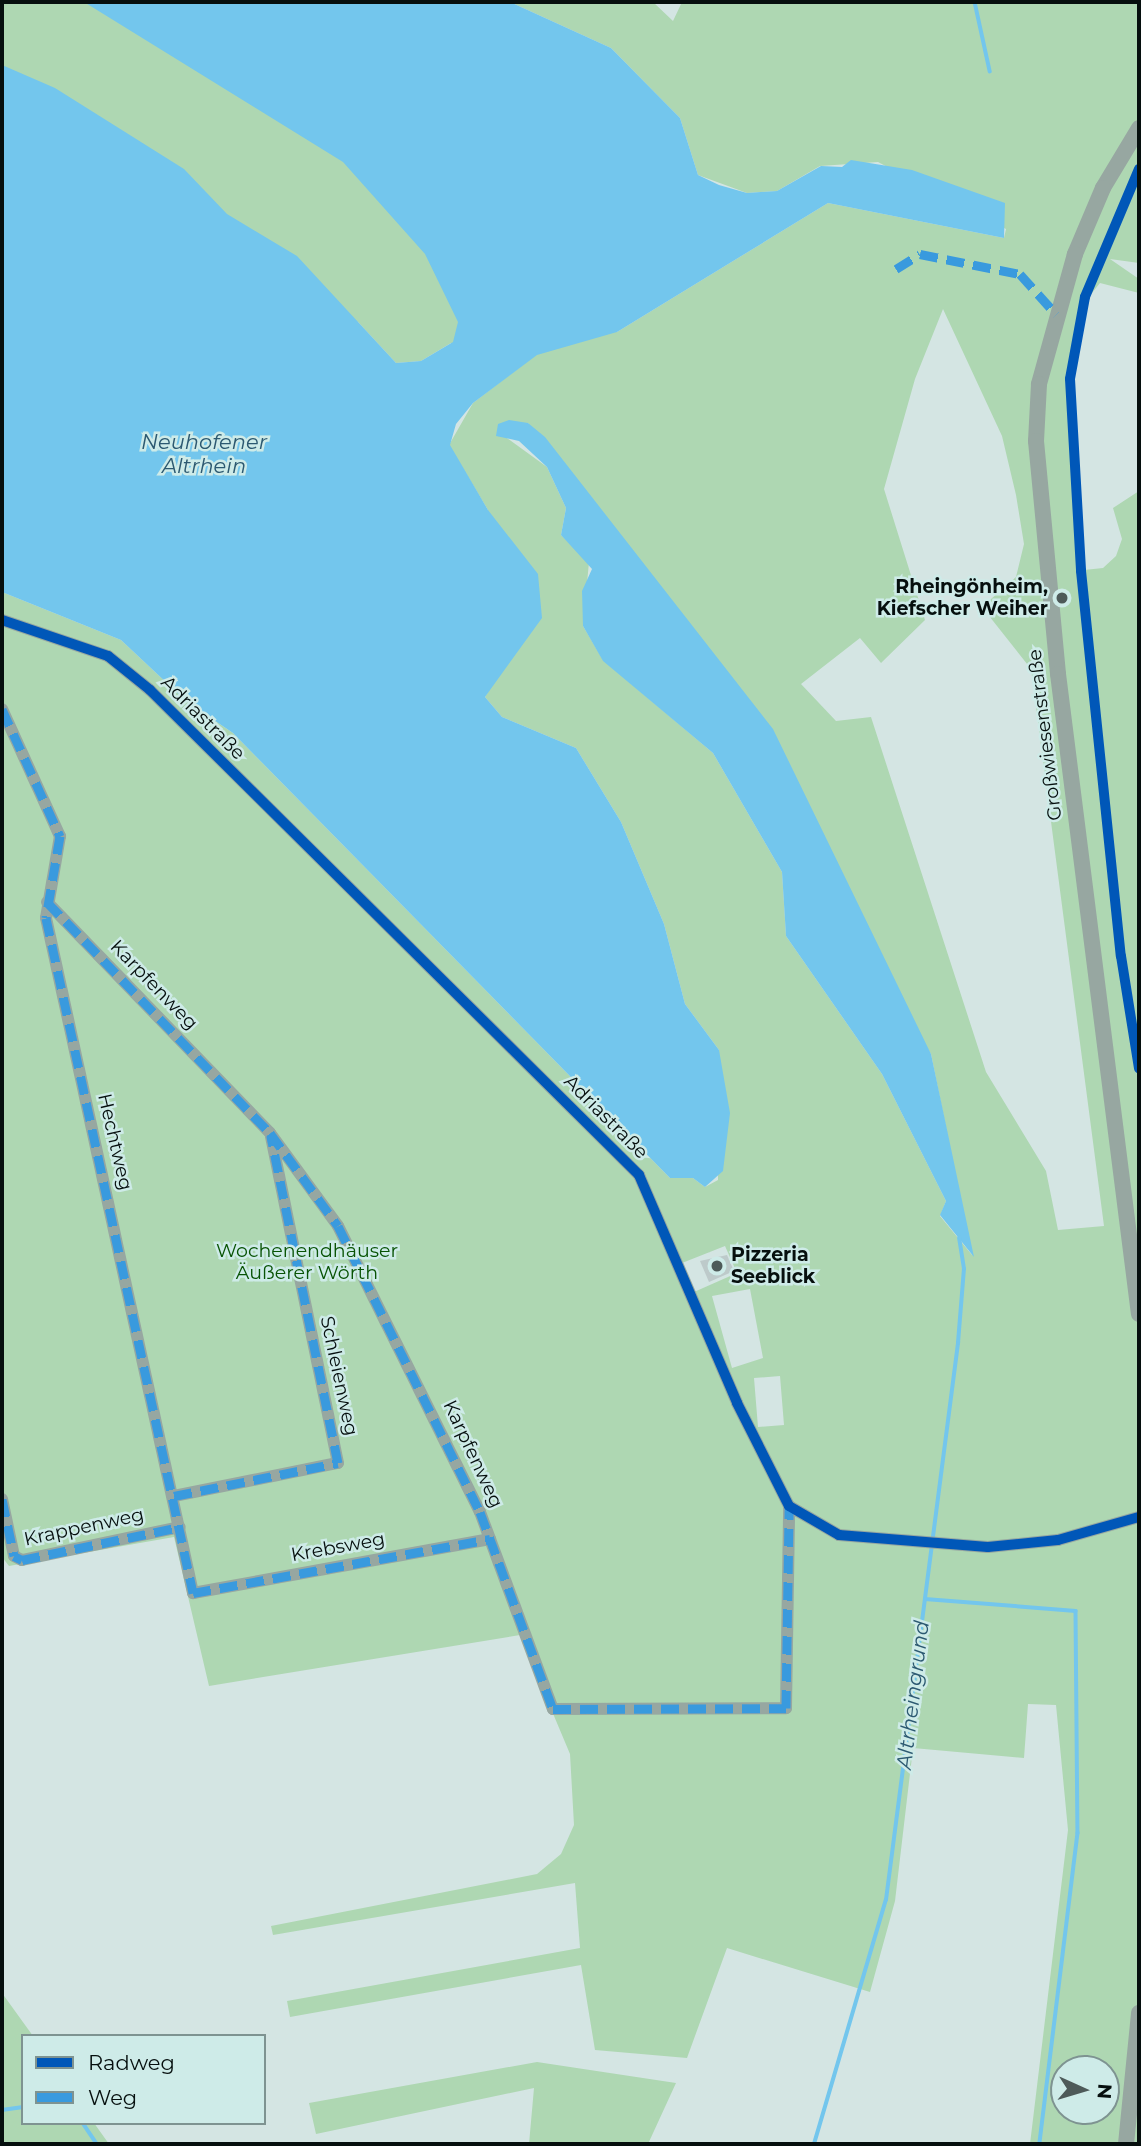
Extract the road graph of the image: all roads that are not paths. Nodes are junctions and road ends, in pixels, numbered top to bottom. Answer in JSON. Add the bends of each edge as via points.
{"nodes":[{"id":1,"x":1139,"y":128,"type":"edge"},
{"id":2,"x":2,"y":620,"type":"edge"},
{"id":3,"x":2,"y":709,"type":"edge"},
{"id":4,"x":47,"y":902,"type":"junction"},
{"id":5,"x":270,"y":1133,"type":"junction"},
{"id":6,"x":1139,"y":1314,"type":"edge"},
{"id":7,"x":174,"y":1496,"type":"junction"},
{"id":8,"x":2,"y":1499,"type":"edge"},
{"id":9,"x":789,"y":1506,"type":"junction"},
{"id":10,"x":1139,"y":1517,"type":"edge"},
{"id":11,"x":180,"y":1527,"type":"junction"},
{"id":12,"x":490,"y":1539,"type":"junction"},
{"id":13,"x":193,"y":1593,"type":"joint"},
{"id":14,"x":1139,"y":2013,"type":"edge"},
{"id":15,"x":1138,"y":2033,"type":"edge"},
{"id":16,"x":1126,"y":2144,"type":"edge"}],
"edges":[{"from":1,"to":6,"type":"street","name":"Großwiesenstraße","via":[[1103,188],[1075,254],[1039,384],[1036,441],[1060,688]]},
{"from":2,"to":9,"type":"street","name":"Adriastraße","via":[[108,656],[141,682],[639,1175],[737,1403]]},
{"from":3,"to":4,"type":"street","name":"Hechtweg","via":[[58,828]]},
{"from":4,"to":5,"type":"street","name":"Karpfenweg"},
{"from":4,"to":7,"type":"street","name":"Hechtweg"},
{"from":5,"to":7,"type":"street","name":"Schleienweg","via":[[338,1463]]},
{"from":5,"to":12,"type":"street","name":"Karpfenweg","via":[[354,1254]]},
{"from":7,"to":11,"type":"street","name":"Hechtweg"},
{"from":8,"to":11,"type":"street","name":"Krappenweg","via":[[14,1556],[22,1560]]},
{"from":9,"to":10,"type":"street","via":[[839,1535],[931,1543],[1058,1540]]},
{"from":9,"to":12,"type":"street","name":"Karpfenweg","via":[[786,1708],[553,1709]]},
{"from":11,"to":13,"type":"street","name":"Hechtweg"},
{"from":12,"to":13,"type":"street","name":"Krebsweg"},
{"from":14,"to":15,"type":"street"},
{"from":15,"to":16,"type":"street"}]}
